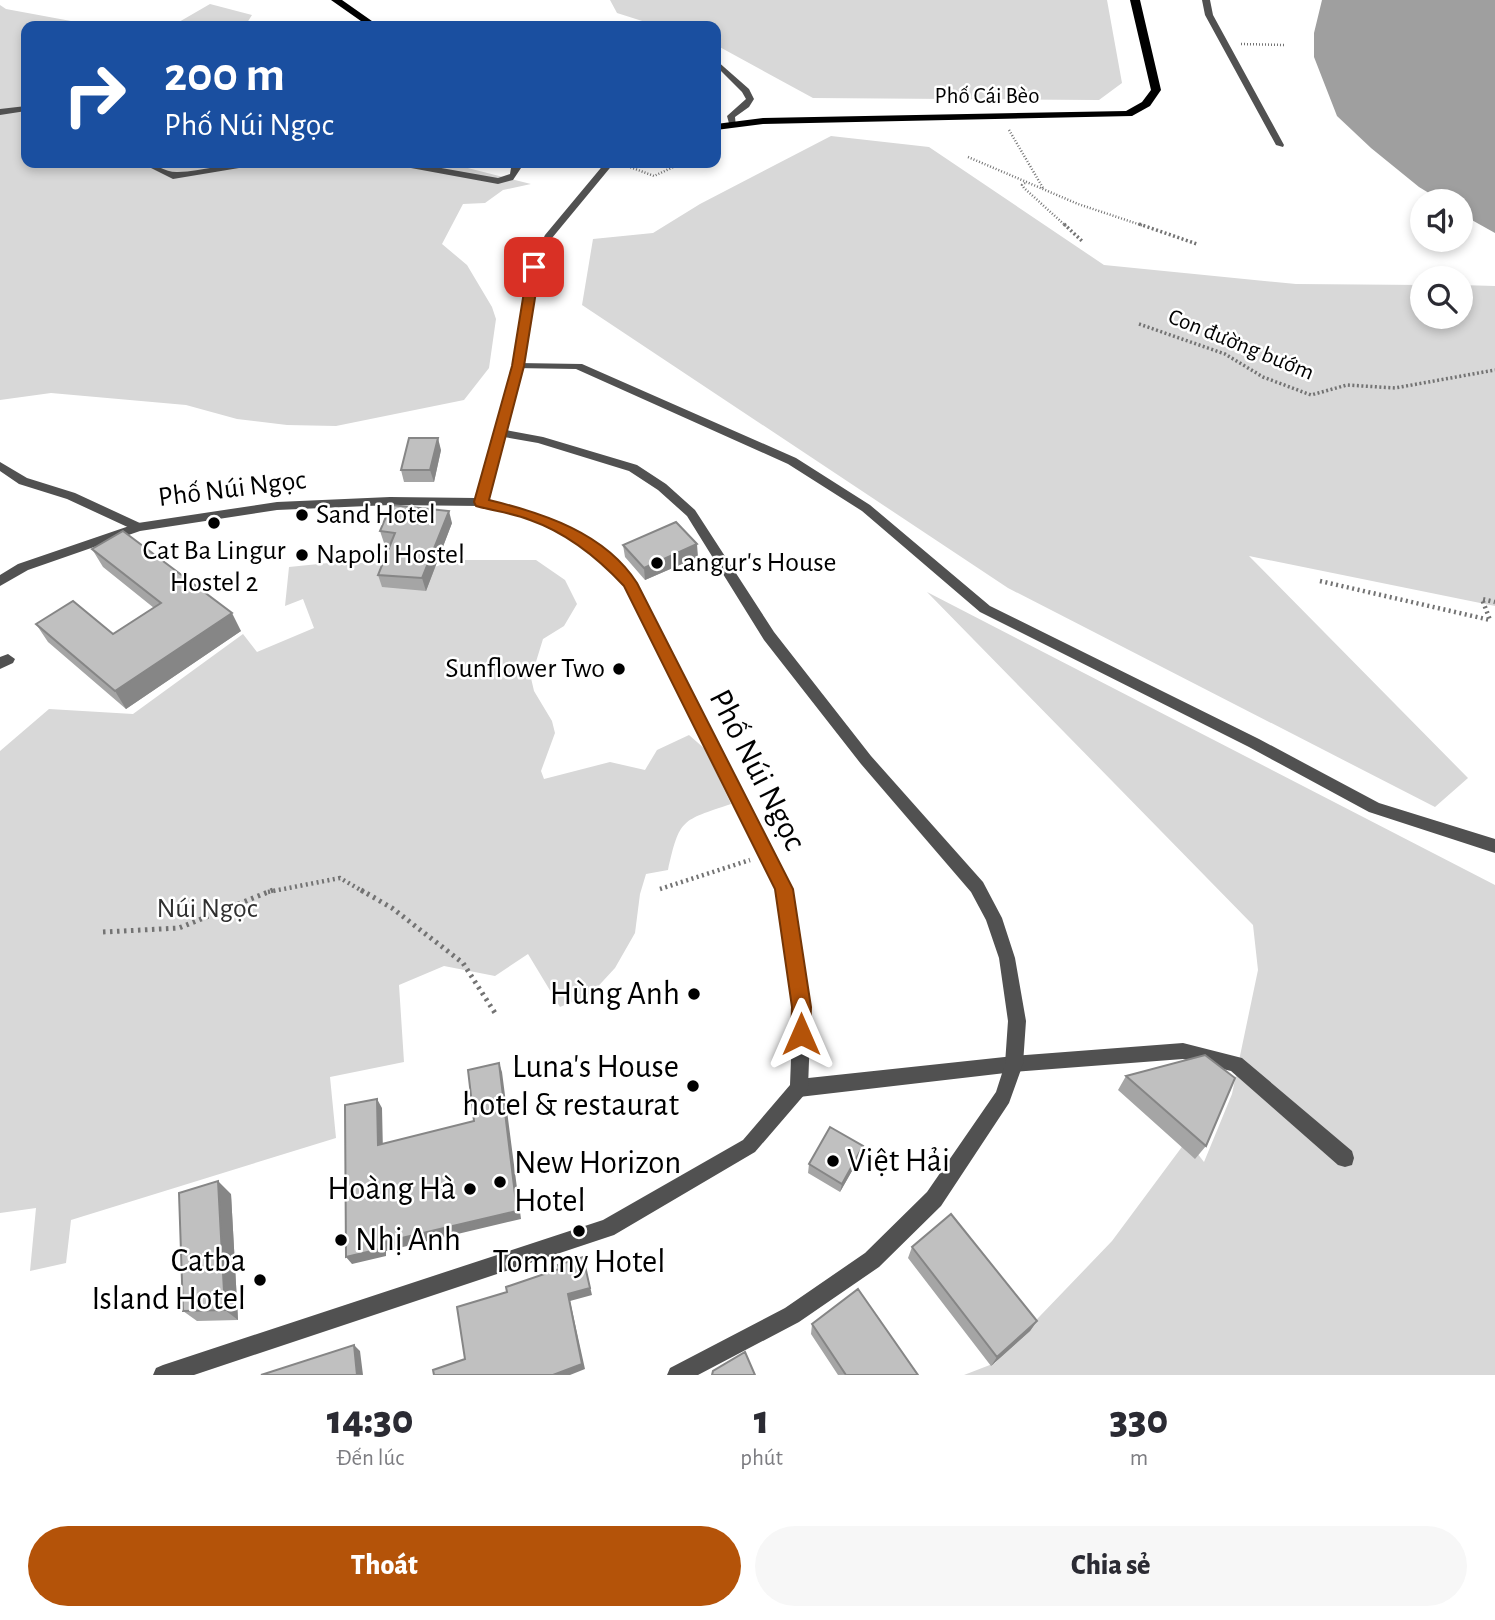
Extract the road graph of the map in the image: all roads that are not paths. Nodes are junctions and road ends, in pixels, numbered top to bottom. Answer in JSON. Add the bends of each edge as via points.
{"nodes":[{"id":1,"x":336,"y":0,"type":"edge"},
{"id":2,"x":1135,"y":0,"type":"edge"},
{"id":3,"x":1206,"y":0,"type":"edge"},
{"id":4,"x":367,"y":21,"type":"edge"},
{"id":5,"x":721,"y":67,"type":"edge"},
{"id":6,"x":21,"y":110,"type":"edge"},
{"id":7,"x":0,"y":112,"type":"edge"},
{"id":8,"x":733,"y":125,"type":"junction"},
{"id":9,"x":721,"y":126,"type":"edge"},
{"id":10,"x":1280,"y":145,"type":"dead end"},
{"id":11,"x":156,"y":168,"type":"edge"},
{"id":12,"x":221,"y":168,"type":"edge"},
{"id":13,"x":427,"y":168,"type":"edge"},
{"id":14,"x":516,"y":168,"type":"edge"},
{"id":15,"x":606,"y":168,"type":"edge"},
{"id":16,"x":518,"y":366,"type":"junction"},
{"id":17,"x":500,"y":433,"type":"junction"},
{"id":18,"x":0,"y":466,"type":"edge"},
{"id":19,"x":481,"y":502,"type":"junction"},
{"id":20,"x":138,"y":527,"type":"junction"},
{"id":21,"x":0,"y":581,"type":"edge"},
{"id":22,"x":1495,"y":846,"type":"edge"},
{"id":23,"x":1014,"y":1064,"type":"junction"},
{"id":24,"x":799,"y":1088,"type":"junction"},
{"id":25,"x":1345,"y":1158,"type":"dead end"},
{"id":26,"x":163,"y":1375,"type":"edge"},
{"id":27,"x":677,"y":1375,"type":"edge"}],
"edges":[{"from":1,"to":4,"type":"main road"},
{"from":2,"to":8,"type":"main road","name":"Phố Cái Bèo","via":[[1156,90],[1146,104],[1128,114]]},
{"from":3,"to":10,"type":"street","via":[[1209,15]]},
{"from":5,"to":8,"type":"street","via":[[750,99],[731,116]]},
{"from":6,"to":7,"type":"street"},
{"from":8,"to":9,"type":"main road","name":"Phố Cái Bèo"},
{"from":11,"to":12,"type":"street","via":[[173,176]]},
{"from":13,"to":14,"type":"street","via":[[498,181],[508,180]]},
{"from":15,"to":16,"type":"street","via":[[548,237],[534,267]]},
{"from":16,"to":17,"type":"street"},
{"from":16,"to":22,"type":"street","via":[[578,366],[792,461],[866,508],[985,609],[1374,808]]},
{"from":17,"to":19,"type":"street"},
{"from":17,"to":23,"type":"street","via":[[633,468],[662,486],[691,513],[768,636],[866,760],[977,887],[994,918],[1007,958],[1017,1021]]},
{"from":18,"to":20,"type":"street","via":[[23,481],[71,496]]},
{"from":19,"to":20,"type":"street","name":"Phố Núi Ngọc","via":[[277,506]]},
{"from":19,"to":24,"type":"street","name":"Phố Núi Ngọc","via":[[534,516],[570,534],[603,555],[629,583],[784,889],[802,1007]]},
{"from":20,"to":21,"type":"street","name":"Phố Núi Ngọc","via":[[23,567]]},
{"from":23,"to":24,"type":"street"},
{"from":23,"to":25,"type":"street","via":[[1183,1051],[1236,1064]]},
{"from":23,"to":27,"type":"street","via":[[1003,1097],[934,1199],[872,1261],[792,1315]]},
{"from":24,"to":26,"type":"street","via":[[749,1146],[607,1228]]}]}
